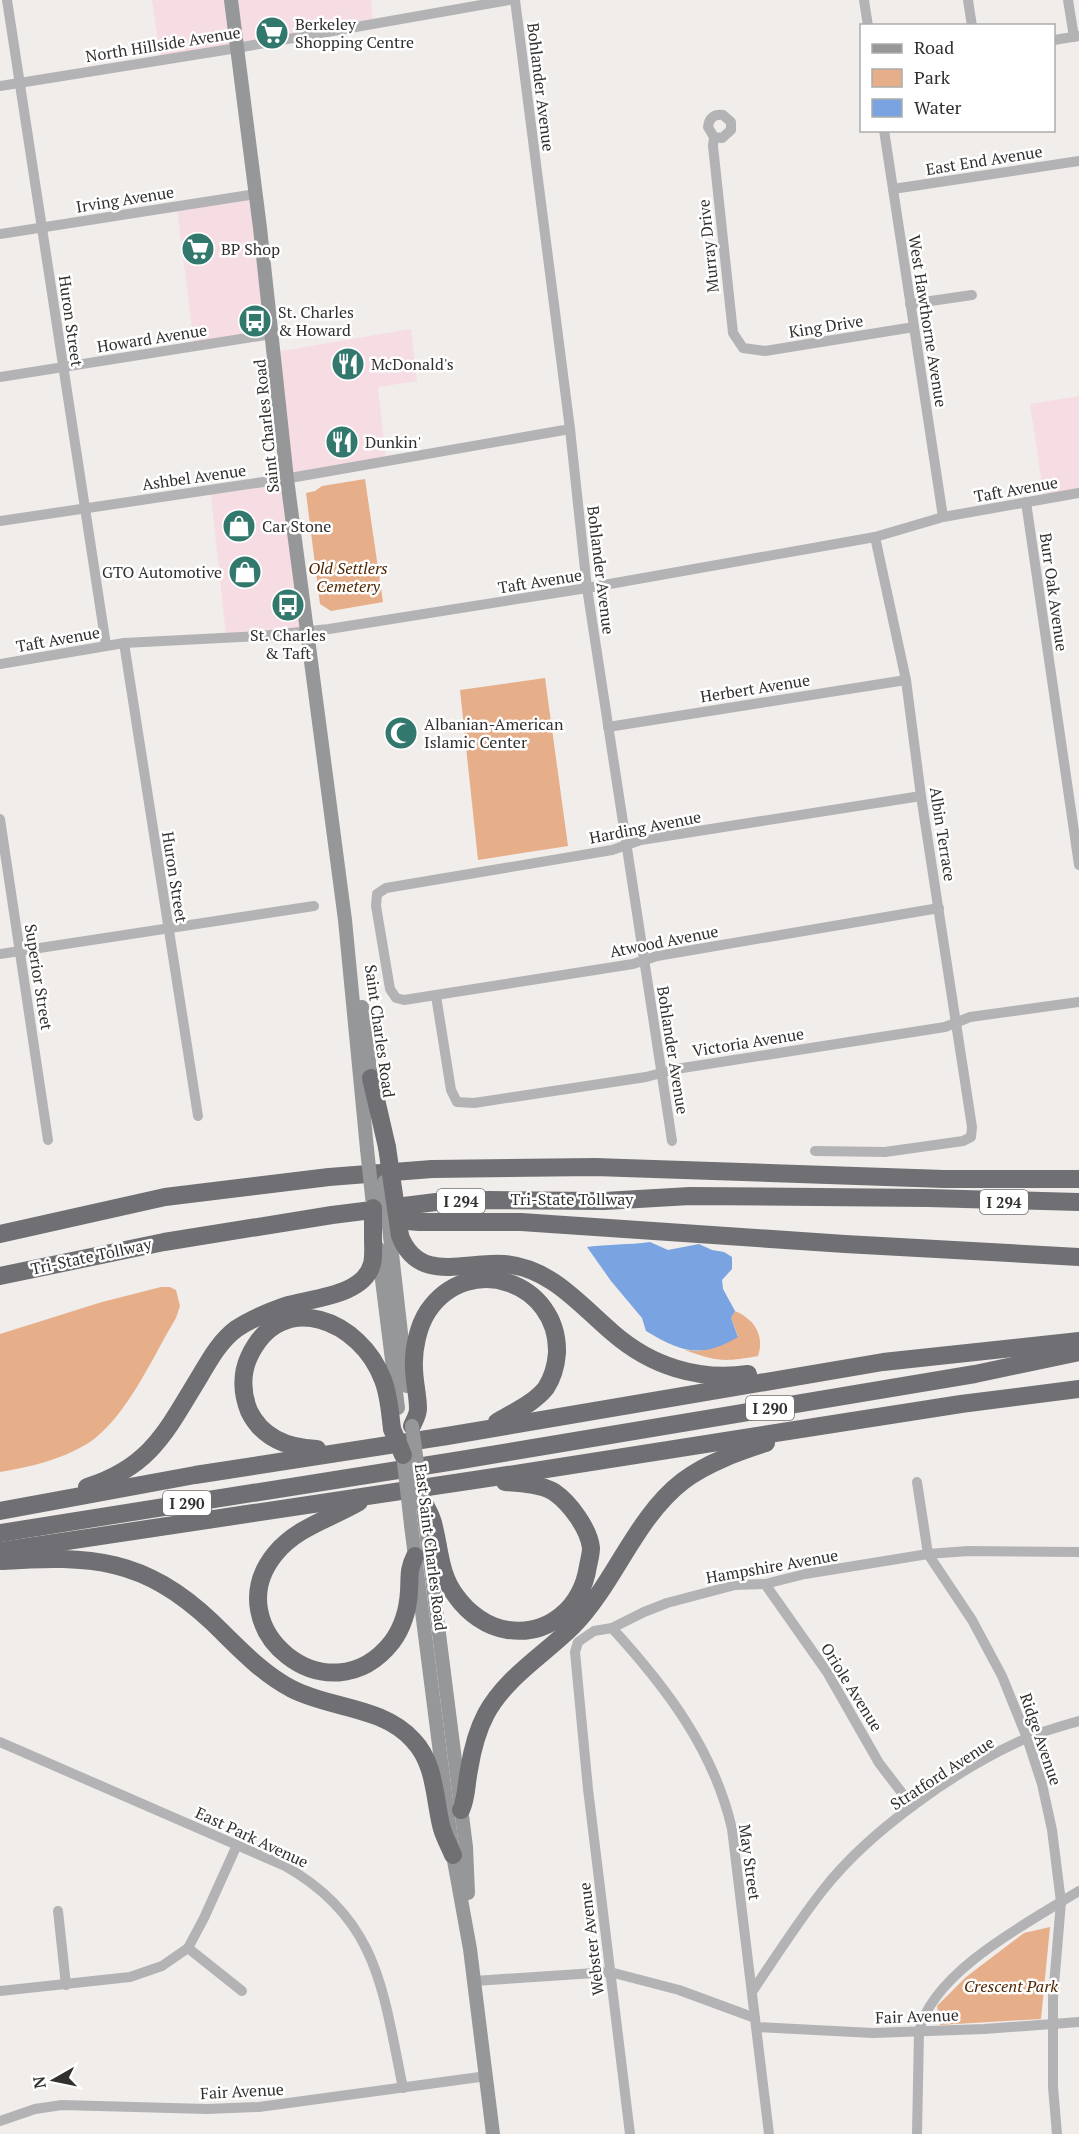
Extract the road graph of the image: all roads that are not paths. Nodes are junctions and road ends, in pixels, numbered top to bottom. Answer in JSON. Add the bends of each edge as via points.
{"nodes":[{"id":1,"x":7,"y":0,"type":"edge"},
{"id":2,"x":231,"y":0,"type":"edge"},
{"id":3,"x":509,"y":0,"type":"edge"},
{"id":4,"x":515,"y":0,"type":"edge"},
{"id":5,"x":864,"y":0,"type":"edge"},
{"id":6,"x":968,"y":0,"type":"edge"},
{"id":7,"x":1068,"y":0,"type":"edge"},
{"id":8,"x":868,"y":24,"type":"edge"},
{"id":9,"x":972,"y":24,"type":"edge"},
{"id":10,"x":1076,"y":36,"type":"edge"},
{"id":11,"x":1055,"y":40,"type":"edge"},
{"id":12,"x":237,"y":48,"type":"junction"},
{"id":13,"x":20,"y":83,"type":"junction"},
{"id":14,"x":0,"y":86,"type":"edge"},
{"id":15,"x":884,"y":132,"type":"edge"},
{"id":16,"x":714,"y":137,"type":"dead end"},
{"id":17,"x":1079,"y":161,"type":"edge"},
{"id":18,"x":893,"y":189,"type":"junction"},
{"id":19,"x":256,"y":194,"type":"junction"},
{"id":20,"x":43,"y":228,"type":"junction"},
{"id":21,"x":0,"y":234,"type":"edge"},
{"id":22,"x":972,"y":295,"type":"dead end"},
{"id":23,"x":910,"y":304,"type":"junction"},
{"id":24,"x":914,"y":327,"type":"junction"},
{"id":25,"x":272,"y":334,"type":"junction"},
{"id":26,"x":743,"y":348,"type":"joint"},
{"id":27,"x":62,"y":367,"type":"junction"},
{"id":28,"x":0,"y":377,"type":"edge"},
{"id":29,"x":570,"y":429,"type":"junction"},
{"id":30,"x":287,"y":479,"type":"junction"},
{"id":31,"x":1079,"y":493,"type":"edge"},
{"id":32,"x":1026,"y":502,"type":"junction"},
{"id":33,"x":85,"y":508,"type":"junction"},
{"id":34,"x":943,"y":517,"type":"junction"},
{"id":35,"x":0,"y":521,"type":"edge"},
{"id":36,"x":875,"y":537,"type":"junction"},
{"id":37,"x":587,"y":588,"type":"junction"},
{"id":38,"x":307,"y":631,"type":"junction"},
{"id":39,"x":124,"y":643,"type":"junction"},
{"id":40,"x":106,"y":645,"type":"junction"},
{"id":41,"x":0,"y":664,"type":"edge"},
{"id":42,"x":906,"y":680,"type":"junction"},
{"id":43,"x":608,"y":727,"type":"junction"},
{"id":44,"x":921,"y":796,"type":"junction"},
{"id":45,"x":0,"y":819,"type":"edge"},
{"id":46,"x":627,"y":844,"type":"junction"},
{"id":47,"x":1079,"y":865,"type":"edge"},
{"id":48,"x":314,"y":906,"type":"dead end"},
{"id":49,"x":939,"y":909,"type":"junction"},
{"id":50,"x":345,"y":920,"type":"junction"},
{"id":51,"x":168,"y":928,"type":"junction"},
{"id":52,"x":20,"y":951,"type":"junction"},
{"id":53,"x":0,"y":954,"type":"edge"},
{"id":54,"x":644,"y":960,"type":"junction"},
{"id":55,"x":435,"y":996,"type":"junction"},
{"id":56,"x":396,"y":998,"type":"joint"},
{"id":57,"x":1079,"y":1002,"type":"edge"},
{"id":58,"x":956,"y":1021,"type":"junction"},
{"id":59,"x":661,"y":1073,"type":"junction"},
{"id":60,"x":371,"y":1078,"type":"joint"},
{"id":61,"x":198,"y":1116,"type":"dead end"},
{"id":62,"x":48,"y":1140,"type":"dead end"},
{"id":63,"x":672,"y":1141,"type":"dead end"},
{"id":64,"x":378,"y":1148,"type":"junction"},
{"id":65,"x":814,"y":1151,"type":"dead end"},
{"id":66,"x":1079,"y":1179,"type":"edge"},
{"id":67,"x":1079,"y":1202,"type":"edge"},
{"id":68,"x":373,"y":1208,"type":"joint"},
{"id":69,"x":332,"y":1215,"type":"junction"},
{"id":70,"x":0,"y":1234,"type":"edge"},
{"id":71,"x":385,"y":1237,"type":"junction"},
{"id":72,"x":1079,"y":1257,"type":"edge"},
{"id":73,"x":0,"y":1276,"type":"edge"},
{"id":74,"x":1079,"y":1341,"type":"edge"},
{"id":75,"x":1079,"y":1352,"type":"edge"},
{"id":76,"x":883,"y":1362,"type":"junction"},
{"id":77,"x":1079,"y":1389,"type":"edge"},
{"id":78,"x":849,"y":1422,"type":"junction"},
{"id":79,"x":402,"y":1428,"type":"junction"},
{"id":80,"x":486,"y":1429,"type":"junction"},
{"id":81,"x":360,"y":1449,"type":"junction"},
{"id":82,"x":403,"y":1455,"type":"joint"},
{"id":83,"x":473,"y":1481,"type":"junction"},
{"id":84,"x":917,"y":1482,"type":"dead end"},
{"id":85,"x":370,"y":1496,"type":"junction"},
{"id":86,"x":422,"y":1498,"type":"joint"},
{"id":87,"x":0,"y":1509,"type":"edge"},
{"id":88,"x":423,"y":1523,"type":"junction"},
{"id":89,"x":0,"y":1533,"type":"edge"},
{"id":90,"x":0,"y":1551,"type":"edge"},
{"id":91,"x":1079,"y":1552,"type":"edge"},
{"id":92,"x":928,"y":1554,"type":"junction"},
{"id":93,"x":415,"y":1556,"type":"junction"},
{"id":94,"x":0,"y":1561,"type":"edge"},
{"id":95,"x":765,"y":1584,"type":"junction"},
{"id":96,"x":612,"y":1628,"type":"junction"},
{"id":97,"x":1079,"y":1721,"type":"edge"},
{"id":98,"x":1027,"y":1738,"type":"junction"},
{"id":99,"x":583,"y":1740,"type":"joint"},
{"id":100,"x":0,"y":1742,"type":"edge"},
{"id":101,"x":912,"y":1806,"type":"junction"},
{"id":102,"x":461,"y":1810,"type":"junction"},
{"id":103,"x":237,"y":1845,"type":"junction"},
{"id":104,"x":453,"y":1855,"type":"junction"},
{"id":105,"x":1079,"y":1891,"type":"edge"},
{"id":106,"x":1061,"y":1902,"type":"junction"},
{"id":107,"x":58,"y":1911,"type":"dead end"},
{"id":108,"x":188,"y":1948,"type":"junction"},
{"id":109,"x":470,"y":1949,"type":"junction"},
{"id":110,"x":610,"y":1972,"type":"junction"},
{"id":111,"x":474,"y":1981,"type":"junction"},
{"id":112,"x":66,"y":1985,"type":"junction"},
{"id":113,"x":0,"y":1991,"type":"edge"},
{"id":114,"x":242,"y":1991,"type":"dead end"},
{"id":115,"x":752,"y":1992,"type":"junction"},
{"id":116,"x":755,"y":2022,"type":"junction"},
{"id":117,"x":1079,"y":2022,"type":"edge"},
{"id":118,"x":1053,"y":2025,"type":"junction"},
{"id":119,"x":919,"y":2032,"type":"junction"},
{"id":120,"x":487,"y":2076,"type":"junction"},
{"id":121,"x":403,"y":2088,"type":"junction"},
{"id":122,"x":0,"y":2121,"type":"edge"},
{"id":123,"x":767,"y":2130,"type":"edge"},
{"id":124,"x":493,"y":2134,"type":"edge"},
{"id":125,"x":630,"y":2134,"type":"edge"},
{"id":126,"x":917,"y":2134,"type":"edge"},
{"id":127,"x":1057,"y":2134,"type":"edge"}],
"edges":[{"from":1,"to":13,"type":"street","name":"Huron Street"},
{"from":2,"to":12,"type":"main road","name":"Saint Charles Road"},
{"from":3,"to":12,"type":"street","name":"North Hillside Avenue"},
{"from":4,"to":29,"type":"street","name":"Bohlander Avenue"},
{"from":5,"to":8,"type":"street"},
{"from":6,"to":9,"type":"street"},
{"from":7,"to":10,"type":"street"},
{"from":10,"to":11,"type":"street"},
{"from":12,"to":13,"type":"street","name":"North Hillside Avenue"},
{"from":12,"to":19,"type":"main road","name":"Saint Charles Road"},
{"from":13,"to":14,"type":"street","name":"North Hillside Avenue"},
{"from":13,"to":20,"type":"street","name":"Huron Street"},
{"from":15,"to":18,"type":"street","name":"West Hawthorne Avenue"},
{"from":16,"to":26,"type":"street","name":"Murray Drive","via":[[733,333]]},
{"from":17,"to":18,"type":"street","name":"East End Avenue"},
{"from":18,"to":23,"type":"street","name":"West Hawthorne Avenue"},
{"from":19,"to":20,"type":"street","name":"Irving Avenue"},
{"from":19,"to":25,"type":"main road","name":"Saint Charles Road"},
{"from":20,"to":21,"type":"street","name":"Irving Avenue"},
{"from":20,"to":27,"type":"street","name":"Huron Street"},
{"from":22,"to":23,"type":"street"},
{"from":23,"to":24,"type":"street","name":"West Hawthorne Avenue"},
{"from":24,"to":26,"type":"street","name":"King Drive","via":[[765,351]]},
{"from":24,"to":34,"type":"street","name":"West Hawthorne Avenue"},
{"from":25,"to":27,"type":"street","name":"Howard Avenue"},
{"from":25,"to":30,"type":"main road","name":"Saint Charles Road"},
{"from":27,"to":28,"type":"street","name":"Howard Avenue"},
{"from":27,"to":33,"type":"street","name":"Huron Street"},
{"from":29,"to":30,"type":"street","name":"Ashbel Avenue"},
{"from":29,"to":37,"type":"street","name":"Bohlander Avenue"},
{"from":30,"to":33,"type":"street","name":"Ashbel Avenue"},
{"from":30,"to":38,"type":"main road","name":"Saint Charles Road"},
{"from":31,"to":32,"type":"street","name":"Taft Avenue"},
{"from":32,"to":34,"type":"street","name":"Taft Avenue"},
{"from":32,"to":47,"type":"street","name":"Burr Oak Avenue"},
{"from":33,"to":35,"type":"street","name":"Ashbel Avenue"},
{"from":33,"to":40,"type":"street","name":"Huron Street"},
{"from":34,"to":36,"type":"street","name":"Taft Avenue"},
{"from":36,"to":37,"type":"street","name":"Taft Avenue"},
{"from":36,"to":42,"type":"street","name":"Albin Terrace"},
{"from":37,"to":38,"type":"street","name":"Taft Avenue"},
{"from":37,"to":43,"type":"street","name":"Bohlander Avenue"},
{"from":38,"to":39,"type":"street","name":"Taft Avenue"},
{"from":38,"to":50,"type":"main road","name":"Saint Charles Road"},
{"from":39,"to":40,"type":"street","name":"Taft Avenue"},
{"from":39,"to":51,"type":"street","name":"Huron Street"},
{"from":40,"to":41,"type":"street","name":"Taft Avenue"},
{"from":42,"to":43,"type":"street","name":"Herbert Avenue"},
{"from":42,"to":44,"type":"street","name":"Albin Terrace"},
{"from":43,"to":46,"type":"street","name":"Bohlander Avenue"},
{"from":44,"to":46,"type":"street","name":"Harding Avenue"},
{"from":44,"to":49,"type":"street","name":"Albin Terrace"},
{"from":45,"to":52,"type":"street","name":"Superior Street"},
{"from":46,"to":54,"type":"street","name":"Bohlander Avenue"},
{"from":46,"to":56,"type":"street","name":"Harding Avenue","via":[[612,850],[386,888],[377,894],[376,906],[390,989]]},
{"from":48,"to":51,"type":"street"},
{"from":49,"to":54,"type":"street","name":"Atwood Avenue"},
{"from":49,"to":58,"type":"street","name":"Albin Terrace"},
{"from":50,"to":60,"type":"main road","name":"Saint Charles Road"},
{"from":50,"to":64,"type":"main road","name":"Saint Charles Road"},
{"from":51,"to":52,"type":"street"},
{"from":51,"to":61,"type":"street","name":"Huron Street"},
{"from":52,"to":53,"type":"street"},
{"from":52,"to":62,"type":"street","name":"Superior Street"},
{"from":54,"to":55,"type":"street","name":"Atwood Avenue"},
{"from":54,"to":59,"type":"street","name":"Bohlander Avenue"},
{"from":55,"to":56,"type":"street","name":"Atwood Avenue"},
{"from":55,"to":59,"type":"street","name":"Victoria Avenue","via":[[451,1090],[457,1102],[474,1103]]},
{"from":57,"to":58,"type":"street","name":"Victoria Avenue"},
{"from":58,"to":59,"type":"street","name":"Victoria Avenue","via":[[945,1027]]},
{"from":58,"to":65,"type":"street","name":"Albin Terrace","via":[[971,1137],[885,1152]]},
{"from":59,"to":63,"type":"street","name":"Bohlander Avenue"},
{"from":60,"to":64,"type":"highway"},
{"from":64,"to":68,"type":"main road","bridge":true},
{"from":64,"to":71,"type":"highway","bridge":true},
{"from":66,"to":70,"type":"highway","name":"Tri-State Tollway","number":"I 294","via":[[944,1179],[596,1167],[432,1169],[317,1178],[165,1197]]},
{"from":67,"to":69,"type":"highway","name":"Tri-State Tollway","number":"I 294","via":[[690,1196],[436,1202]]},
{"from":68,"to":71,"type":"highway","bridge":true},
{"from":69,"to":72,"type":"highway","via":[[419,1222],[521,1222]]},
{"from":69,"to":73,"type":"highway","name":"Tri-State Tollway","number":"I 294","via":[[164,1242]]},
{"from":71,"to":76,"type":"highway","via":[[429,1265],[504,1264],[538,1272],[557,1283],[635,1350],[685,1372],[721,1376],[861,1358]]},
{"from":71,"to":79,"type":"main road","name":"East Saint Charles Road"},
{"from":71,"to":87,"type":"highway","via":[[358,1284],[271,1311],[235,1330],[218,1347],[156,1444],[125,1471],[96,1484]]},
{"from":74,"to":76,"type":"highway"},
{"from":75,"to":89,"type":"highway","number":"I 290","via":[[975,1374]]},
{"from":76,"to":80,"type":"highway"},
{"from":77,"to":78,"type":"highway","number":"I 290"},
{"from":78,"to":83,"type":"highway","number":"I 290"},
{"from":78,"to":102,"type":"highway","via":[[732,1456],[701,1469],[666,1497],[587,1610],[494,1702],[477,1733]]},
{"from":79,"to":80,"type":"highway","via":[[418,1411],[414,1366],[422,1323],[433,1306],[455,1286],[491,1279],[510,1282],[537,1299],[555,1331],[557,1349],[552,1378],[545,1389]]},
{"from":79,"to":81,"type":"highway","via":[[369,1353],[348,1332],[316,1318],[294,1318],[273,1326],[255,1345],[245,1366],[243,1384],[254,1421],[288,1446]]},
{"from":79,"to":82,"type":"highway","bridge":true},
{"from":79,"to":86,"type":"main road","name":"East Saint Charles Road","bridge":true},
{"from":80,"to":81,"type":"highway"},
{"from":81,"to":87,"type":"highway"},
{"from":82,"to":88,"type":"main road","name":"East Saint Charles Road","bridge":true},
{"from":83,"to":85,"type":"highway","number":"I 290"},
{"from":83,"to":88,"type":"highway","via":[[525,1484],[554,1492],[582,1521],[591,1549],[588,1570],[586,1581],[568,1611],[546,1625],[523,1630],[505,1629],[478,1618],[463,1606],[446,1580]]},
{"from":84,"to":92,"type":"street","name":"Ridge Avenue"},
{"from":85,"to":90,"type":"highway","number":"I 290"},
{"from":85,"to":93,"type":"highway","via":[[298,1533],[274,1556],[264,1575],[259,1599],[262,1620],[273,1642],[290,1660],[322,1672],[348,1671],[369,1662],[392,1642],[405,1618],[409,1568]]},
{"from":86,"to":88,"type":"highway","bridge":true},
{"from":88,"to":93,"type":"main road","name":"East Saint Charles Road"},
{"from":88,"to":102,"type":"main road","name":"East Saint Charles Road"},
{"from":91,"to":92,"type":"street","name":"Hampshire Avenue"},
{"from":92,"to":95,"type":"street","name":"Hampshire Avenue"},
{"from":92,"to":98,"type":"street","name":"Ridge Avenue","via":[[992,1657]]},
{"from":93,"to":104,"type":"main road","name":"East Saint Charles Road"},
{"from":94,"to":104,"type":"highway","via":[[78,1559],[135,1570],[186,1598],[281,1683],[398,1727],[428,1759],[441,1827]]},
{"from":95,"to":96,"type":"street","name":"Hampshire Avenue","via":[[735,1586],[667,1603]]},
{"from":95,"to":101,"type":"street","name":"Oriole Avenue","via":[[827,1672],[879,1763]]},
{"from":96,"to":99,"type":"street","name":"Hampshire Avenue","via":[[589,1634],[578,1642],[575,1652]]},
{"from":96,"to":115,"type":"street","name":"May Street","via":[[676,1704],[720,1789],[732,1829]]},
{"from":97,"to":98,"type":"street","name":"Stratford Avenue"},
{"from":98,"to":101,"type":"street","name":"Stratford Avenue"},
{"from":98,"to":106,"type":"street","name":"Ridge Avenue","via":[[1052,1830]]},
{"from":99,"to":110,"type":"street","name":"Webster Avenue"},
{"from":100,"to":103,"type":"street","name":"East Park Avenue"},
{"from":101,"to":115,"type":"street","name":"Stratford Avenue","via":[[823,1889]]},
{"from":102,"to":109,"type":"main road","name":"East Saint Charles Road"},
{"from":103,"to":108,"type":"street"},
{"from":103,"to":121,"type":"street","name":"East Park Avenue","via":[[312,1882],[357,1930],[377,1971]]},
{"from":104,"to":109,"type":"main road","name":"East Saint Charles Road"},
{"from":105,"to":106,"type":"street"},
{"from":106,"to":118,"type":"street","name":"Ridge Avenue"},
{"from":106,"to":119,"type":"street","via":[[954,1977],[922,2016]]},
{"from":107,"to":112,"type":"street"},
{"from":108,"to":112,"type":"street","via":[[162,1966],[141,1974]]},
{"from":108,"to":114,"type":"street"},
{"from":109,"to":111,"type":"main road","name":"East Saint Charles Road"},
{"from":110,"to":111,"type":"street","name":"Fair Avenue"},
{"from":110,"to":116,"type":"street","name":"Fair Avenue","via":[[679,1990]]},
{"from":110,"to":125,"type":"street","name":"Webster Avenue"},
{"from":111,"to":120,"type":"main road","name":"East Saint Charles Road"},
{"from":112,"to":113,"type":"street"},
{"from":115,"to":116,"type":"street","name":"May Street"},
{"from":116,"to":119,"type":"street","name":"Fair Avenue","via":[[841,2032]]},
{"from":116,"to":123,"type":"street","name":"May Street"},
{"from":117,"to":118,"type":"street","name":"Fair Avenue"},
{"from":118,"to":119,"type":"street","name":"Fair Avenue"},
{"from":118,"to":127,"type":"street","name":"Ridge Avenue"},
{"from":119,"to":126,"type":"street"},
{"from":120,"to":121,"type":"street","name":"Fair Avenue"},
{"from":120,"to":124,"type":"main road","name":"East Saint Charles Road"},
{"from":121,"to":122,"type":"street","name":"Fair Avenue","via":[[235,2109],[62,2105],[22,2112]]}]}
